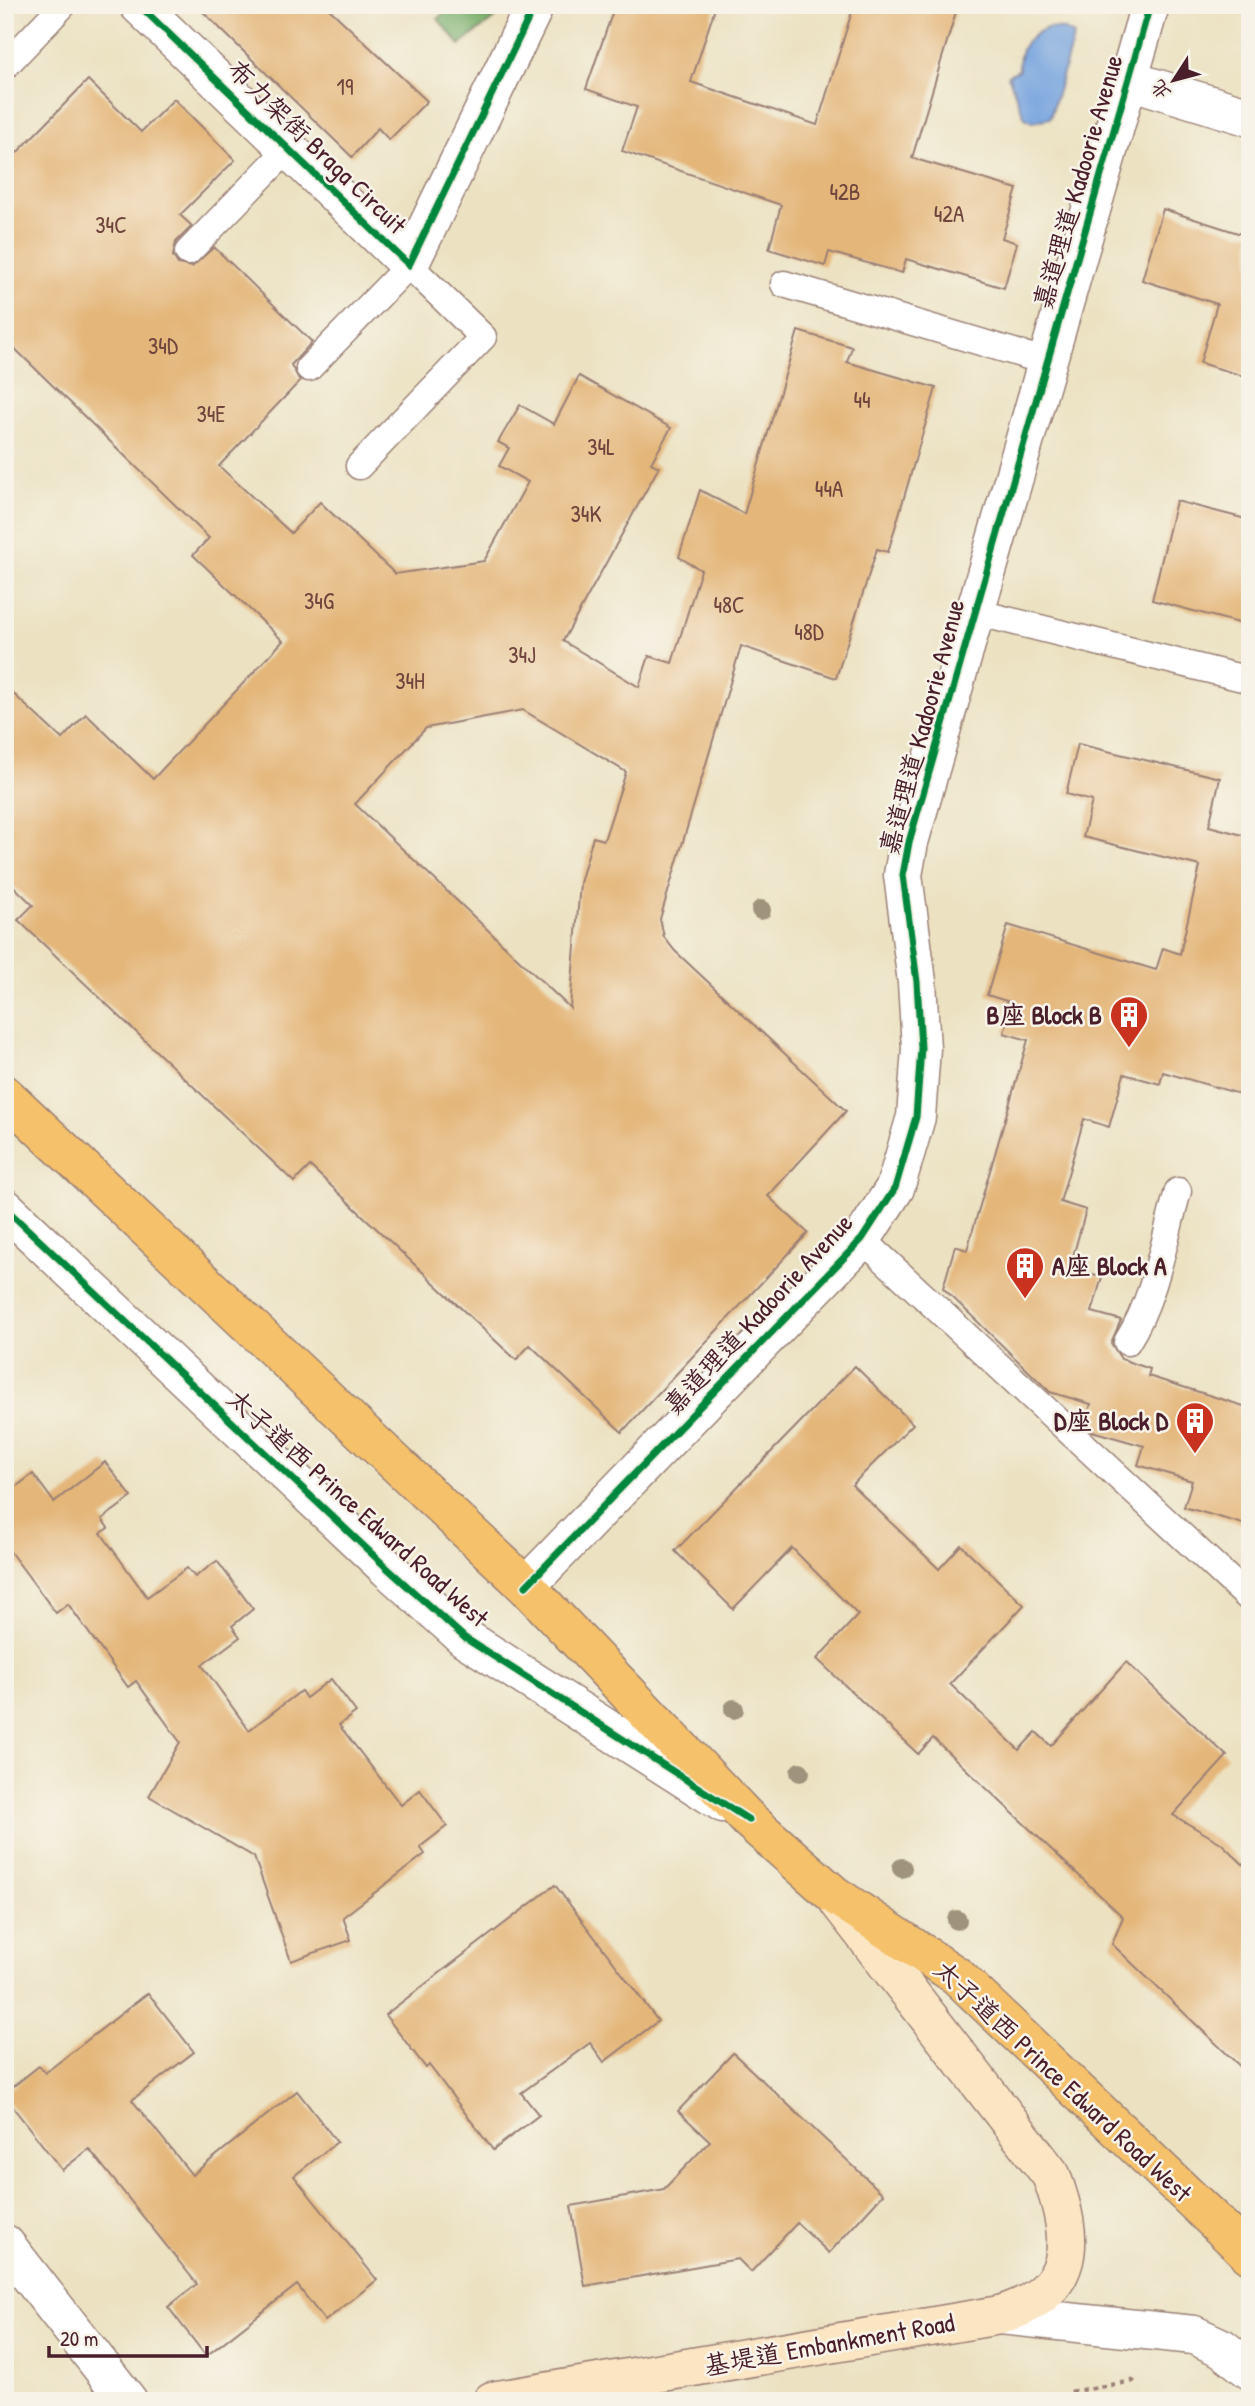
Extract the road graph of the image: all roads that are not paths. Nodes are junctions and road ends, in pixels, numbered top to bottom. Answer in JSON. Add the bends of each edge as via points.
{"nodes":[{"id":1,"x":63,"y":5,"type":"edge"},
{"id":2,"x":139,"y":5,"type":"edge"},
{"id":3,"x":535,"y":5,"type":"edge"},
{"id":4,"x":1150,"y":5,"type":"edge"},
{"id":5,"x":5,"y":66,"type":"edge"},
{"id":6,"x":1129,"y":80,"type":"junction"},
{"id":7,"x":1250,"y":117,"type":"edge"},
{"id":8,"x":288,"y":149,"type":"junction"},
{"id":9,"x":188,"y":252,"type":"dead end"},
{"id":10,"x":409,"y":265,"type":"junction"},
{"id":11,"x":784,"y":284,"type":"dead end"},
{"id":12,"x":1048,"y":362,"type":"junction"},
{"id":13,"x":309,"y":368,"type":"dead end"},
{"id":14,"x":359,"y":466,"type":"dead end"},
{"id":15,"x":975,"y":612,"type":"junction"},
{"id":16,"x":1250,"y":680,"type":"edge"},
{"id":17,"x":5,"y":1095,"type":"edge"},
{"id":18,"x":1178,"y":1191,"type":"dead end"},
{"id":19,"x":5,"y":1208,"type":"edge"},
{"id":20,"x":862,"y":1239,"type":"junction"},
{"id":21,"x":1127,"y":1342,"type":"dead end"},
{"id":22,"x":526,"y":1586,"type":"junction"},
{"id":23,"x":1250,"y":1599,"type":"edge"},
{"id":24,"x":749,"y":1820,"type":"junction"},
{"id":25,"x":833,"y":1894,"type":"junction"},
{"id":26,"x":5,"y":2244,"type":"edge"},
{"id":27,"x":1250,"y":2255,"type":"edge"},
{"id":28,"x":1000,"y":2315,"type":"junction"},
{"id":29,"x":1250,"y":2370,"type":"edge"},
{"id":30,"x":128,"y":2401,"type":"edge"},
{"id":31,"x":492,"y":2401,"type":"edge"}],
"edges":[{"from":1,"to":5,"type":"lane"},
{"from":2,"to":8,"type":"street","name":"布力架街 Braga Circuit"},
{"from":3,"to":10,"type":"street","name":"布力架街 Braga Circuit"},
{"from":4,"to":6,"type":"street","name":"嘉道理道 Kadoorie Avenue"},
{"from":6,"to":7,"type":"street","name":"嘉道理道 Kadoorie Avenue"},
{"from":6,"to":12,"type":"street","name":"嘉道理道 Kadoorie Avenue"},
{"from":8,"to":9,"type":"lane"},
{"from":8,"to":10,"type":"street","name":"布力架街 Braga Circuit"},
{"from":10,"to":13,"type":"lane"},
{"from":10,"to":14,"type":"lane","via":[[483,337]]},
{"from":11,"to":12,"type":"lane"},
{"from":12,"to":15,"type":"street","name":"嘉道理道 Kadoorie Avenue"},
{"from":15,"to":16,"type":"lane"},
{"from":15,"to":20,"type":"street","name":"嘉道理道 Kadoorie Avenue","via":[[903,875],[917,982],[916,1118],[895,1188]]},
{"from":17,"to":22,"type":"main road","name":"太子道西 Prince Edward Road West"},
{"from":18,"to":21,"type":"lane","via":[[1147,1298]]},
{"from":19,"to":24,"type":"street","name":"太子道西 Prince Edward Road West","via":[[465,1638]]},
{"from":20,"to":22,"type":"street","name":"嘉道理道 Kadoorie Avenue"},
{"from":20,"to":23,"type":"lane","via":[[1043,1395]]},
{"from":22,"to":24,"type":"main road","name":"太子道西 Prince Edward Road West"},
{"from":24,"to":25,"type":"main road","name":"太子道西 Prince Edward Road West"},
{"from":25,"to":27,"type":"main road","name":"太子道西 Prince Edward Road West","via":[[957,1976]]},
{"from":25,"to":28,"type":"main road","name":"太子道西 Prince Edward Road West","via":[[1051,2175],[1067,2237],[1063,2269],[1047,2292],[1026,2308]]},
{"from":26,"to":30,"type":"street"},
{"from":28,"to":29,"type":"street","via":[[1194,2335],[1222,2348]]},
{"from":28,"to":31,"type":"main road","name":"基堤道 Embankment Road"}]}
